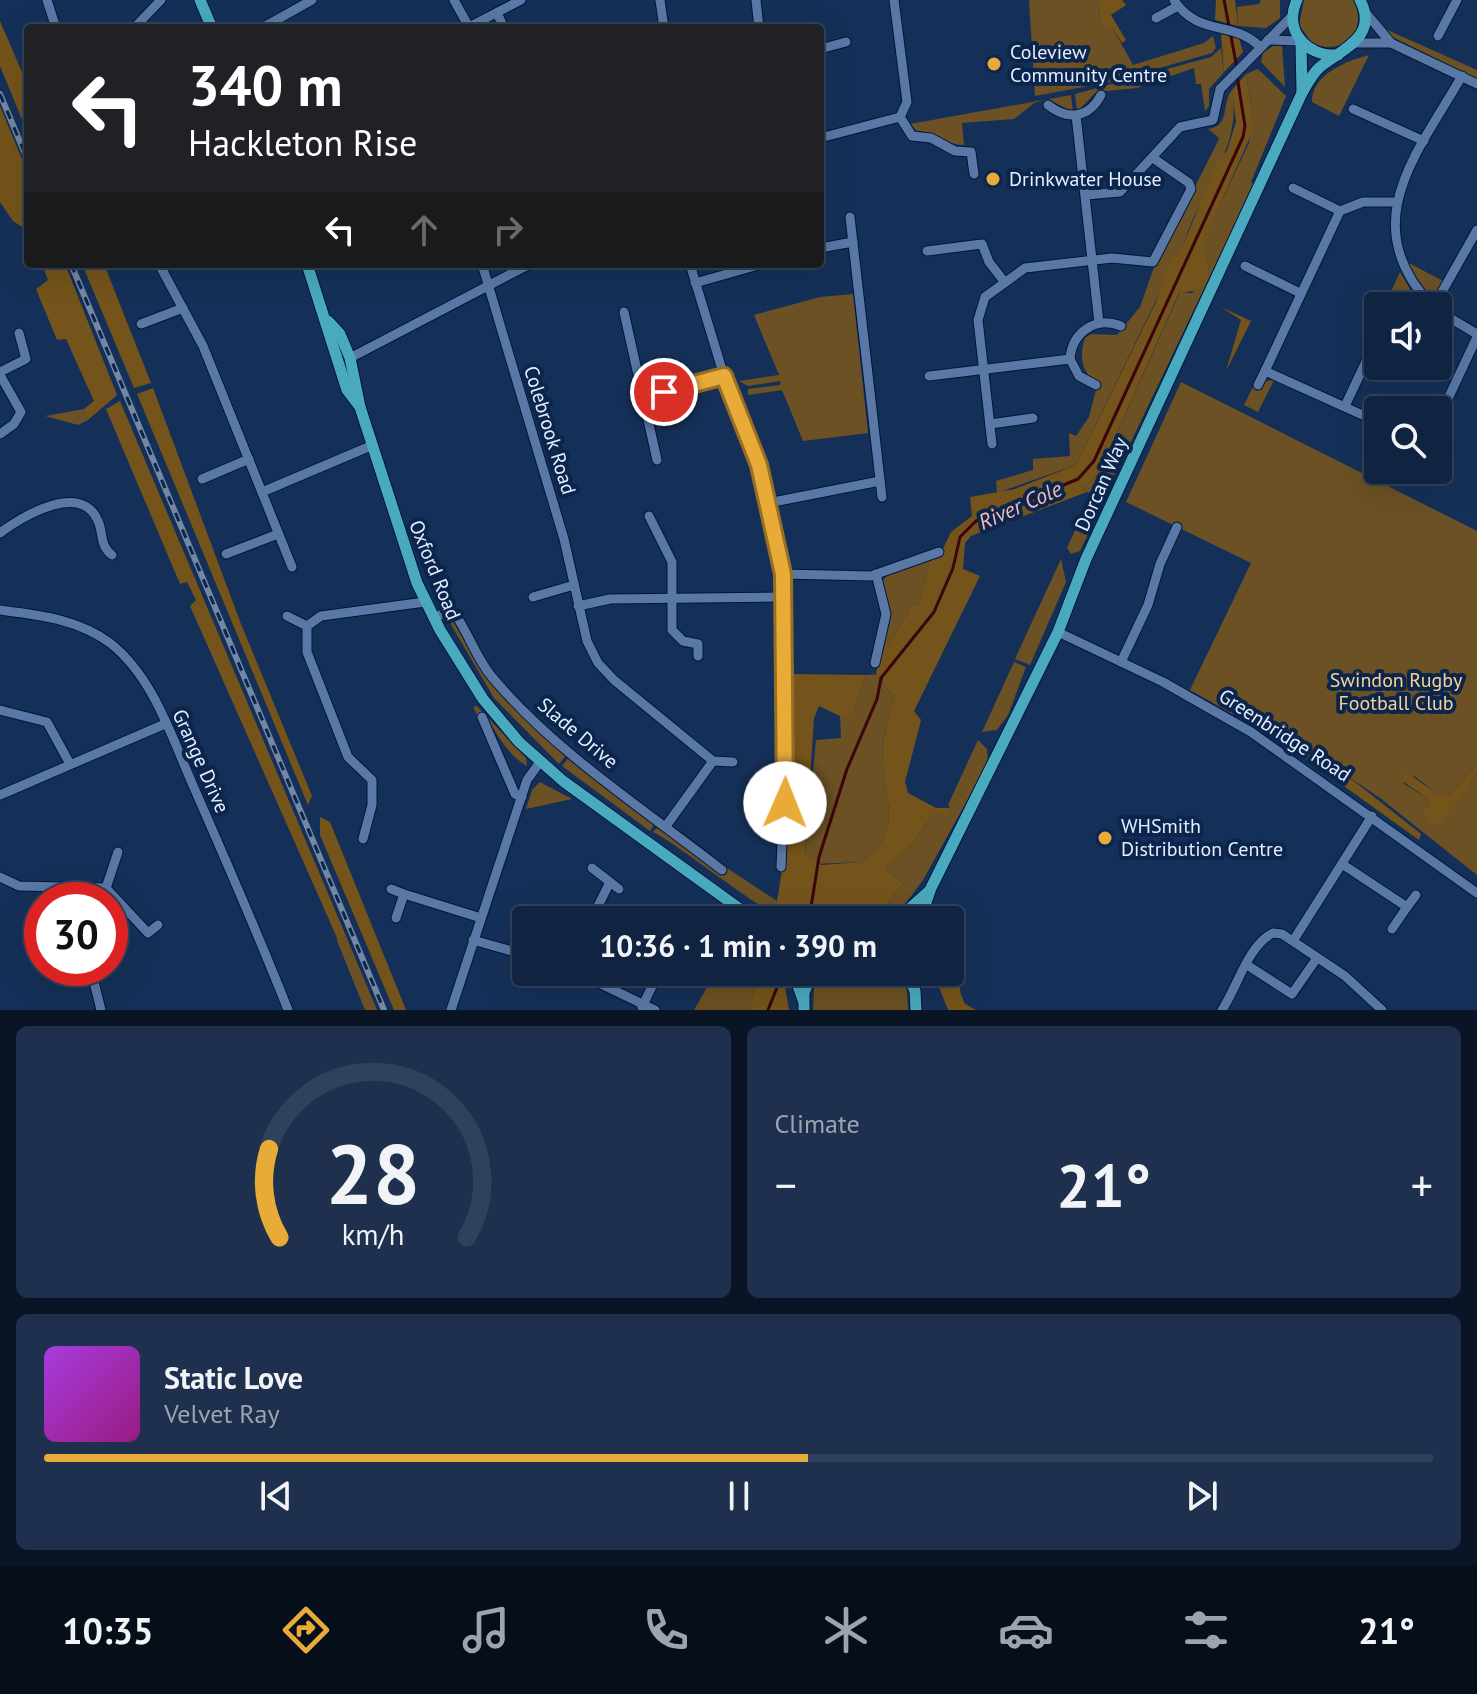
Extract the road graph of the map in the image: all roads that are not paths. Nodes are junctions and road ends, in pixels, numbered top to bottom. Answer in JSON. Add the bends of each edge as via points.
{"nodes":[{"id":1,"x":47,"y":0,"type":"edge"},
{"id":2,"x":161,"y":0,"type":"edge"},
{"id":3,"x":200,"y":0,"type":"edge"},
{"id":4,"x":312,"y":0,"type":"edge"},
{"id":5,"x":454,"y":0,"type":"edge"},
{"id":6,"x":521,"y":0,"type":"edge"},
{"id":7,"x":660,"y":0,"type":"edge"},
{"id":8,"x":756,"y":0,"type":"edge"},
{"id":9,"x":894,"y":0,"type":"edge"},
{"id":10,"x":1457,"y":0,"type":"edge"},
{"id":11,"x":1176,"y":3,"type":"edge"},
{"id":12,"x":1294,"y":5,"type":"edge"},
{"id":13,"x":1362,"y":5,"type":"edge"},
{"id":14,"x":497,"y":13,"type":"junction"},
{"id":15,"x":1156,"y":18,"type":"dead end"},
{"id":16,"x":55,"y":24,"type":"edge"},
{"id":17,"x":138,"y":24,"type":"edge"},
{"id":18,"x":210,"y":24,"type":"edge"},
{"id":19,"x":269,"y":24,"type":"edge"},
{"id":20,"x":466,"y":24,"type":"edge"},
{"id":21,"x":476,"y":24,"type":"edge"},
{"id":22,"x":502,"y":24,"type":"edge"},
{"id":23,"x":663,"y":24,"type":"edge"},
{"id":24,"x":759,"y":24,"type":"edge"},
{"id":25,"x":1438,"y":36,"type":"dead end"},
{"id":26,"x":1301,"y":41,"type":"junction"},
{"id":27,"x":846,"y":42,"type":"dead end"},
{"id":28,"x":1264,"y":43,"type":"junction"},
{"id":29,"x":1356,"y":43,"type":"junction"},
{"id":30,"x":1391,"y":43,"type":"junction"},
{"id":31,"x":824,"y":48,"type":"edge"},
{"id":32,"x":1342,"y":54,"type":"junction"},
{"id":33,"x":1462,"y":76,"type":"junction"},
{"id":34,"x":1477,"y":84,"type":"edge"},
{"id":35,"x":1302,"y":93,"type":"junction"},
{"id":36,"x":1101,"y":95,"type":"dead end"},
{"id":37,"x":1048,"y":105,"type":"dead end"},
{"id":38,"x":1353,"y":109,"type":"dead end"},
{"id":39,"x":1076,"y":115,"type":"junction"},
{"id":40,"x":900,"y":117,"type":"junction"},
{"id":41,"x":824,"y":137,"type":"edge"},
{"id":42,"x":1424,"y":141,"type":"junction"},
{"id":43,"x":1153,"y":158,"type":"junction"},
{"id":44,"x":974,"y":174,"type":"dead end"},
{"id":45,"x":1293,"y":188,"type":"dead end"},
{"id":46,"x":1086,"y":195,"type":"junction"},
{"id":47,"x":1395,"y":202,"type":"junction"},
{"id":48,"x":1340,"y":211,"type":"junction"},
{"id":49,"x":850,"y":217,"type":"dead end"},
{"id":50,"x":1477,"y":230,"type":"edge"},
{"id":51,"x":853,"y":242,"type":"junction"},
{"id":52,"x":824,"y":247,"type":"edge"},
{"id":53,"x":927,"y":251,"type":"dead end"},
{"id":54,"x":1092,"y":259,"type":"junction"},
{"id":55,"x":1245,"y":266,"type":"dead end"},
{"id":56,"x":161,"y":268,"type":"edge"},
{"id":57,"x":308,"y":268,"type":"edge"},
{"id":58,"x":483,"y":268,"type":"edge"},
{"id":59,"x":523,"y":268,"type":"edge"},
{"id":60,"x":691,"y":268,"type":"edge"},
{"id":61,"x":748,"y":268,"type":"edge"},
{"id":62,"x":1003,"y":280,"type":"junction"},
{"id":63,"x":695,"y":283,"type":"junction"},
{"id":64,"x":488,"y":287,"type":"junction"},
{"id":65,"x":1420,"y":292,"type":"edge"},
{"id":66,"x":1441,"y":292,"type":"edge"},
{"id":67,"x":1300,"y":293,"type":"junction"},
{"id":68,"x":183,"y":308,"type":"junction"},
{"id":69,"x":624,"y":312,"type":"dead end"},
{"id":70,"x":1452,"y":320,"type":"edge"},
{"id":71,"x":1099,"y":323,"type":"junction"},
{"id":72,"x":141,"y":324,"type":"dead end"},
{"id":73,"x":1121,"y":326,"type":"dead end"},
{"id":74,"x":19,"y":333,"type":"dead end"},
{"id":75,"x":1477,"y":336,"type":"edge"},
{"id":76,"x":1070,"y":359,"type":"junction"},
{"id":77,"x":344,"y":361,"type":"junction"},
{"id":78,"x":1364,"y":366,"type":"edge"},
{"id":79,"x":983,"y":370,"type":"junction"},
{"id":80,"x":1265,"y":371,"type":"junction"},
{"id":81,"x":0,"y":374,"type":"edge"},
{"id":82,"x":724,"y":376,"type":"junction"},
{"id":83,"x":929,"y":376,"type":"dead end"},
{"id":84,"x":1096,"y":385,"type":"dead end"},
{"id":85,"x":1258,"y":385,"type":"dead end"},
{"id":86,"x":1449,"y":396,"type":"edge"},
{"id":87,"x":643,"y":397,"type":"junction"},
{"id":88,"x":1345,"y":406,"type":"junction"},
{"id":89,"x":1364,"y":415,"type":"edge"},
{"id":90,"x":1033,"y":418,"type":"dead end"},
{"id":91,"x":990,"y":424,"type":"junction"},
{"id":92,"x":0,"y":434,"type":"edge"},
{"id":93,"x":992,"y":444,"type":"dead end"},
{"id":94,"x":373,"y":445,"type":"junction"},
{"id":95,"x":249,"y":459,"type":"junction"},
{"id":96,"x":657,"y":460,"type":"dead end"},
{"id":97,"x":202,"y":479,"type":"dead end"},
{"id":98,"x":880,"y":481,"type":"junction"},
{"id":99,"x":262,"y":492,"type":"junction"},
{"id":100,"x":882,"y":497,"type":"dead end"},
{"id":101,"x":768,"y":503,"type":"junction"},
{"id":102,"x":649,"y":516,"type":"dead end"},
{"id":103,"x":1177,"y":527,"type":"dead end"},
{"id":104,"x":0,"y":533,"type":"edge"},
{"id":105,"x":278,"y":534,"type":"junction"},
{"id":106,"x":939,"y":552,"type":"dead end"},
{"id":107,"x":226,"y":554,"type":"dead end"},
{"id":108,"x":112,"y":555,"type":"dead end"},
{"id":109,"x":292,"y":567,"type":"dead end"},
{"id":110,"x":783,"y":574,"type":"junction"},
{"id":111,"x":876,"y":574,"type":"junction"},
{"id":112,"x":574,"y":585,"type":"junction"},
{"id":113,"x":533,"y":597,"type":"dead end"},
{"id":114,"x":784,"y":597,"type":"junction"},
{"id":115,"x":672,"y":599,"type":"junction"},
{"id":116,"x":425,"y":602,"type":"junction"},
{"id":117,"x":578,"y":606,"type":"junction"},
{"id":118,"x":0,"y":610,"type":"edge"},
{"id":119,"x":287,"y":616,"type":"dead end"},
{"id":120,"x":433,"y":618,"type":"junction"},
{"id":121,"x":307,"y":626,"type":"junction"},
{"id":122,"x":1058,"y":632,"type":"junction"},
{"id":123,"x":698,"y":656,"type":"dead end"},
{"id":124,"x":1121,"y":662,"type":"junction"},
{"id":125,"x":875,"y":663,"type":"dead end"},
{"id":126,"x":0,"y":710,"type":"edge"},
{"id":127,"x":482,"y":717,"type":"dead end"},
{"id":128,"x":165,"y":724,"type":"junction"},
{"id":129,"x":713,"y":761,"type":"junction"},
{"id":130,"x":540,"y":762,"type":"junction"},
{"id":131,"x":733,"y":762,"type":"dead end"},
{"id":132,"x":70,"y":764,"type":"junction"},
{"id":133,"x":0,"y":795,"type":"edge"},
{"id":134,"x":522,"y":797,"type":"junction"},
{"id":135,"x":1372,"y":816,"type":"junction"},
{"id":136,"x":666,"y":826,"type":"junction"},
{"id":137,"x":363,"y":839,"type":"dead end"},
{"id":138,"x":118,"y":852,"type":"dead end"},
{"id":139,"x":1342,"y":864,"type":"junction"},
{"id":140,"x":781,"y":867,"type":"dead end"},
{"id":141,"x":592,"y":868,"type":"dead end"},
{"id":142,"x":722,"y":870,"type":"dead end"},
{"id":143,"x":0,"y":877,"type":"edge"},
{"id":144,"x":108,"y":882,"type":"edge"},
{"id":145,"x":610,"y":882,"type":"junction"},
{"id":146,"x":24,"y":886,"type":"edge"},
{"id":147,"x":931,"y":888,"type":"junction"},
{"id":148,"x":391,"y":889,"type":"dead end"},
{"id":149,"x":619,"y":889,"type":"dead end"},
{"id":150,"x":1477,"y":893,"type":"edge"},
{"id":151,"x":404,"y":894,"type":"junction"},
{"id":152,"x":1416,"y":895,"type":"dead end"},
{"id":153,"x":598,"y":906,"type":"edge"},
{"id":154,"x":736,"y":906,"type":"edge"},
{"id":155,"x":912,"y":906,"type":"edge"},
{"id":156,"x":925,"y":906,"type":"edge"},
{"id":157,"x":1407,"y":907,"type":"junction"},
{"id":158,"x":128,"y":912,"type":"edge"},
{"id":159,"x":396,"y":918,"type":"dead end"},
{"id":160,"x":481,"y":918,"type":"junction"},
{"id":161,"x":158,"y":925,"type":"dead end"},
{"id":162,"x":1392,"y":929,"type":"dead end"},
{"id":163,"x":148,"y":933,"type":"junction"},
{"id":164,"x":473,"y":940,"type":"junction"},
{"id":165,"x":1293,"y":941,"type":"junction"},
{"id":166,"x":138,"y":942,"type":"dead end"},
{"id":167,"x":512,"y":951,"type":"edge"},
{"id":168,"x":1317,"y":958,"type":"junction"},
{"id":169,"x":1247,"y":965,"type":"junction"},
{"id":170,"x":95,"y":986,"type":"edge"},
{"id":171,"x":602,"y":986,"type":"edge"},
{"id":172,"x":652,"y":986,"type":"edge"},
{"id":173,"x":798,"y":986,"type":"edge"},
{"id":174,"x":912,"y":986,"type":"edge"},
{"id":175,"x":804,"y":1005,"type":"edge"},
{"id":176,"x":642,"y":1007,"type":"edge"},
{"id":177,"x":917,"y":1007,"type":"edge"},
{"id":178,"x":101,"y":1010,"type":"edge"},
{"id":179,"x":288,"y":1010,"type":"edge"},
{"id":180,"x":451,"y":1010,"type":"edge"},
{"id":181,"x":655,"y":1010,"type":"edge"},
{"id":182,"x":1222,"y":1010,"type":"edge"},
{"id":183,"x":1382,"y":1010,"type":"edge"}],
"edges":[{"from":1,"to":16,"type":"street"},
{"from":2,"to":17,"type":"street"},
{"from":3,"to":18,"type":"main road"},
{"from":4,"to":19,"type":"street"},
{"from":5,"to":20,"type":"street"},
{"from":6,"to":14,"type":"street"},
{"from":7,"to":23,"type":"street"},
{"from":8,"to":24,"type":"street"},
{"from":9,"to":40,"type":"street","via":[[907,102]]},
{"from":10,"to":25,"type":"street"},
{"from":11,"to":15,"type":"street"},
{"from":11,"to":28,"type":"street","via":[[1194,22]]},
{"from":12,"to":26,"type":"main road","name":"Dorcan Way"},
{"from":12,"to":28,"type":"street"},
{"from":13,"to":29,"type":"main road","via":[[1364,29]]},
{"from":13,"to":30,"type":"street"},
{"from":14,"to":21,"type":"street"},
{"from":14,"to":22,"type":"street"},
{"from":26,"to":28,"type":"street"},
{"from":26,"to":32,"type":"main road","via":[[1316,53]]},
{"from":26,"to":35,"type":"main road","name":"Dorcan Way"},
{"from":27,"to":31,"type":"street"},
{"from":28,"to":43,"type":"street","via":[[1224,83],[1216,117],[1183,125]]},
{"from":29,"to":30,"type":"street"},
{"from":29,"to":32,"type":"main road","name":"Dorcan Way"},
{"from":30,"to":33,"type":"street"},
{"from":32,"to":35,"type":"main road","name":"Dorcan Way","via":[[1317,70]]},
{"from":33,"to":34,"type":"street"},
{"from":33,"to":42,"type":"street"},
{"from":35,"to":122,"type":"main road","name":"Dorcan Way","via":[[1086,559]]},
{"from":36,"to":39,"type":"street","via":[[1090,109]]},
{"from":37,"to":39,"type":"street"},
{"from":38,"to":42,"type":"street"},
{"from":39,"to":46,"type":"street"},
{"from":40,"to":41,"type":"street"},
{"from":40,"to":44,"type":"street","via":[[912,136],[971,152]]},
{"from":42,"to":47,"type":"street"},
{"from":43,"to":46,"type":"street","via":[[1120,192]]},
{"from":43,"to":54,"type":"street","via":[[1191,189],[1157,258],[1148,264],[1126,258]]},
{"from":45,"to":48,"type":"street"},
{"from":46,"to":54,"type":"street"},
{"from":47,"to":48,"type":"street","via":[[1363,202]]},
{"from":47,"to":65,"type":"street","via":[[1395,238],[1402,264]]},
{"from":48,"to":67,"type":"street"},
{"from":49,"to":51,"type":"street"},
{"from":50,"to":66,"type":"street"},
{"from":51,"to":52,"type":"street"},
{"from":51,"to":98,"type":"street"},
{"from":53,"to":62,"type":"street","via":[[982,244]]},
{"from":54,"to":62,"type":"street","via":[[1025,268]]},
{"from":54,"to":71,"type":"street"},
{"from":55,"to":67,"type":"street"},
{"from":56,"to":68,"type":"street"},
{"from":57,"to":77,"type":"main road","name":"Oxford Road","via":[[327,330]]},
{"from":58,"to":64,"type":"street","name":"Colebrook Road"},
{"from":59,"to":64,"type":"street"},
{"from":60,"to":63,"type":"street"},
{"from":61,"to":63,"type":"street"},
{"from":62,"to":79,"type":"street","via":[[979,309]]},
{"from":63,"to":82,"type":"street"},
{"from":64,"to":77,"type":"street"},
{"from":64,"to":112,"type":"street","name":"Colebrook Road"},
{"from":67,"to":80,"type":"street"},
{"from":68,"to":72,"type":"street"},
{"from":68,"to":95,"type":"street"},
{"from":69,"to":87,"type":"street"},
{"from":70,"to":75,"type":"street"},
{"from":71,"to":73,"type":"street"},
{"from":71,"to":76,"type":"street","via":[[1077,337]]},
{"from":74,"to":81,"type":"street","via":[[26,359]]},
{"from":75,"to":86,"type":"street"},
{"from":76,"to":79,"type":"street"},
{"from":76,"to":84,"type":"street","via":[[1079,376]]},
{"from":77,"to":94,"type":"main road","name":"Oxford Road","via":[[347,390],[360,407]]},
{"from":78,"to":88,"type":"street"},
{"from":79,"to":83,"type":"street"},
{"from":79,"to":91,"type":"street"},
{"from":80,"to":85,"type":"street"},
{"from":80,"to":88,"type":"street"},
{"from":81,"to":92,"type":"street","via":[[21,412]]},
{"from":82,"to":87,"type":"street"},
{"from":82,"to":101,"type":"street","via":[[753,446]]},
{"from":87,"to":96,"type":"street"},
{"from":88,"to":89,"type":"street"},
{"from":90,"to":91,"type":"street"},
{"from":91,"to":93,"type":"street"},
{"from":94,"to":99,"type":"street"},
{"from":94,"to":116,"type":"main road","name":"Oxford Road"},
{"from":95,"to":97,"type":"street"},
{"from":95,"to":99,"type":"street"},
{"from":98,"to":100,"type":"street"},
{"from":98,"to":101,"type":"street"},
{"from":99,"to":105,"type":"street"},
{"from":101,"to":110,"type":"street"},
{"from":102,"to":115,"type":"street","via":[[670,556]]},
{"from":103,"to":124,"type":"street"},
{"from":104,"to":108,"type":"street","via":[[60,503],[74,502],[96,516],[102,544]]},
{"from":105,"to":107,"type":"street"},
{"from":105,"to":109,"type":"street"},
{"from":106,"to":111,"type":"street"},
{"from":110,"to":111,"type":"street"},
{"from":110,"to":114,"type":"street"},
{"from":111,"to":125,"type":"street","via":[[886,614]]},
{"from":112,"to":113,"type":"street"},
{"from":112,"to":117,"type":"street","name":"Colebrook Road"},
{"from":114,"to":115,"type":"street"},
{"from":114,"to":140,"type":"street"},
{"from":115,"to":117,"type":"street","via":[[610,599]]},
{"from":115,"to":123,"type":"street","via":[[672,630],[683,641],[698,644]]},
{"from":116,"to":120,"type":"main road","name":"Oxford Road"},
{"from":116,"to":121,"type":"street","via":[[321,616]]},
{"from":117,"to":129,"type":"street","name":"Colebrook Road","via":[[587,641],[606,672]]},
{"from":118,"to":128,"type":"street","name":"Grange Drive","via":[[68,622],[109,643],[142,678]]},
{"from":119,"to":121,"type":"street"},
{"from":120,"to":130,"type":"main road","name":"Oxford Road","via":[[474,686]]},
{"from":120,"to":136,"type":"street","name":"Slade Drive","via":[[447,612],[456,615],[480,662],[517,705]]},
{"from":121,"to":137,"type":"street","via":[[309,657],[348,757],[373,783]]},
{"from":122,"to":124,"type":"street","name":"Greenbridge Road"},
{"from":122,"to":147,"type":"main road","name":"Dorcan Way"},
{"from":124,"to":135,"type":"street","name":"Greenbridge Road","via":[[1251,732]]},
{"from":126,"to":132,"type":"street","via":[[47,722]]},
{"from":127,"to":134,"type":"street","via":[[515,794]]},
{"from":128,"to":132,"type":"street"},
{"from":128,"to":179,"type":"street","name":"Grange Drive"},
{"from":129,"to":131,"type":"street"},
{"from":129,"to":136,"type":"street"},
{"from":130,"to":134,"type":"street"},
{"from":130,"to":154,"type":"main road"},
{"from":132,"to":133,"type":"street"},
{"from":134,"to":160,"type":"street"},
{"from":135,"to":139,"type":"street"},
{"from":135,"to":150,"type":"street","name":"Greenbridge Road"},
{"from":136,"to":142,"type":"street","name":"Slade Drive"},
{"from":138,"to":144,"type":"street"},
{"from":139,"to":157,"type":"street"},
{"from":139,"to":165,"type":"street"},
{"from":141,"to":145,"type":"street"},
{"from":143,"to":146,"type":"street"},
{"from":145,"to":149,"type":"street"},
{"from":145,"to":153,"type":"street"},
{"from":147,"to":155,"type":"main road","name":"Dorcan Way"},
{"from":147,"to":156,"type":"main road","name":"Dorcan Way"},
{"from":148,"to":151,"type":"street"},
{"from":151,"to":159,"type":"street"},
{"from":151,"to":160,"type":"street"},
{"from":152,"to":157,"type":"street"},
{"from":157,"to":162,"type":"street"},
{"from":158,"to":163,"type":"street"},
{"from":160,"to":164,"type":"street"},
{"from":161,"to":163,"type":"street"},
{"from":163,"to":166,"type":"street"},
{"from":164,"to":167,"type":"street"},
{"from":164,"to":180,"type":"street"},
{"from":165,"to":168,"type":"street"},
{"from":165,"to":169,"type":"street","via":[[1269,934]]},
{"from":168,"to":169,"type":"street","via":[[1292,994]]},
{"from":168,"to":183,"type":"street"},
{"from":169,"to":182,"type":"street"},
{"from":170,"to":178,"type":"street"},
{"from":171,"to":176,"type":"street"},
{"from":172,"to":176,"type":"street"},
{"from":173,"to":175,"type":"main road"},
{"from":174,"to":177,"type":"main road"},
{"from":176,"to":181,"type":"street"}]}
